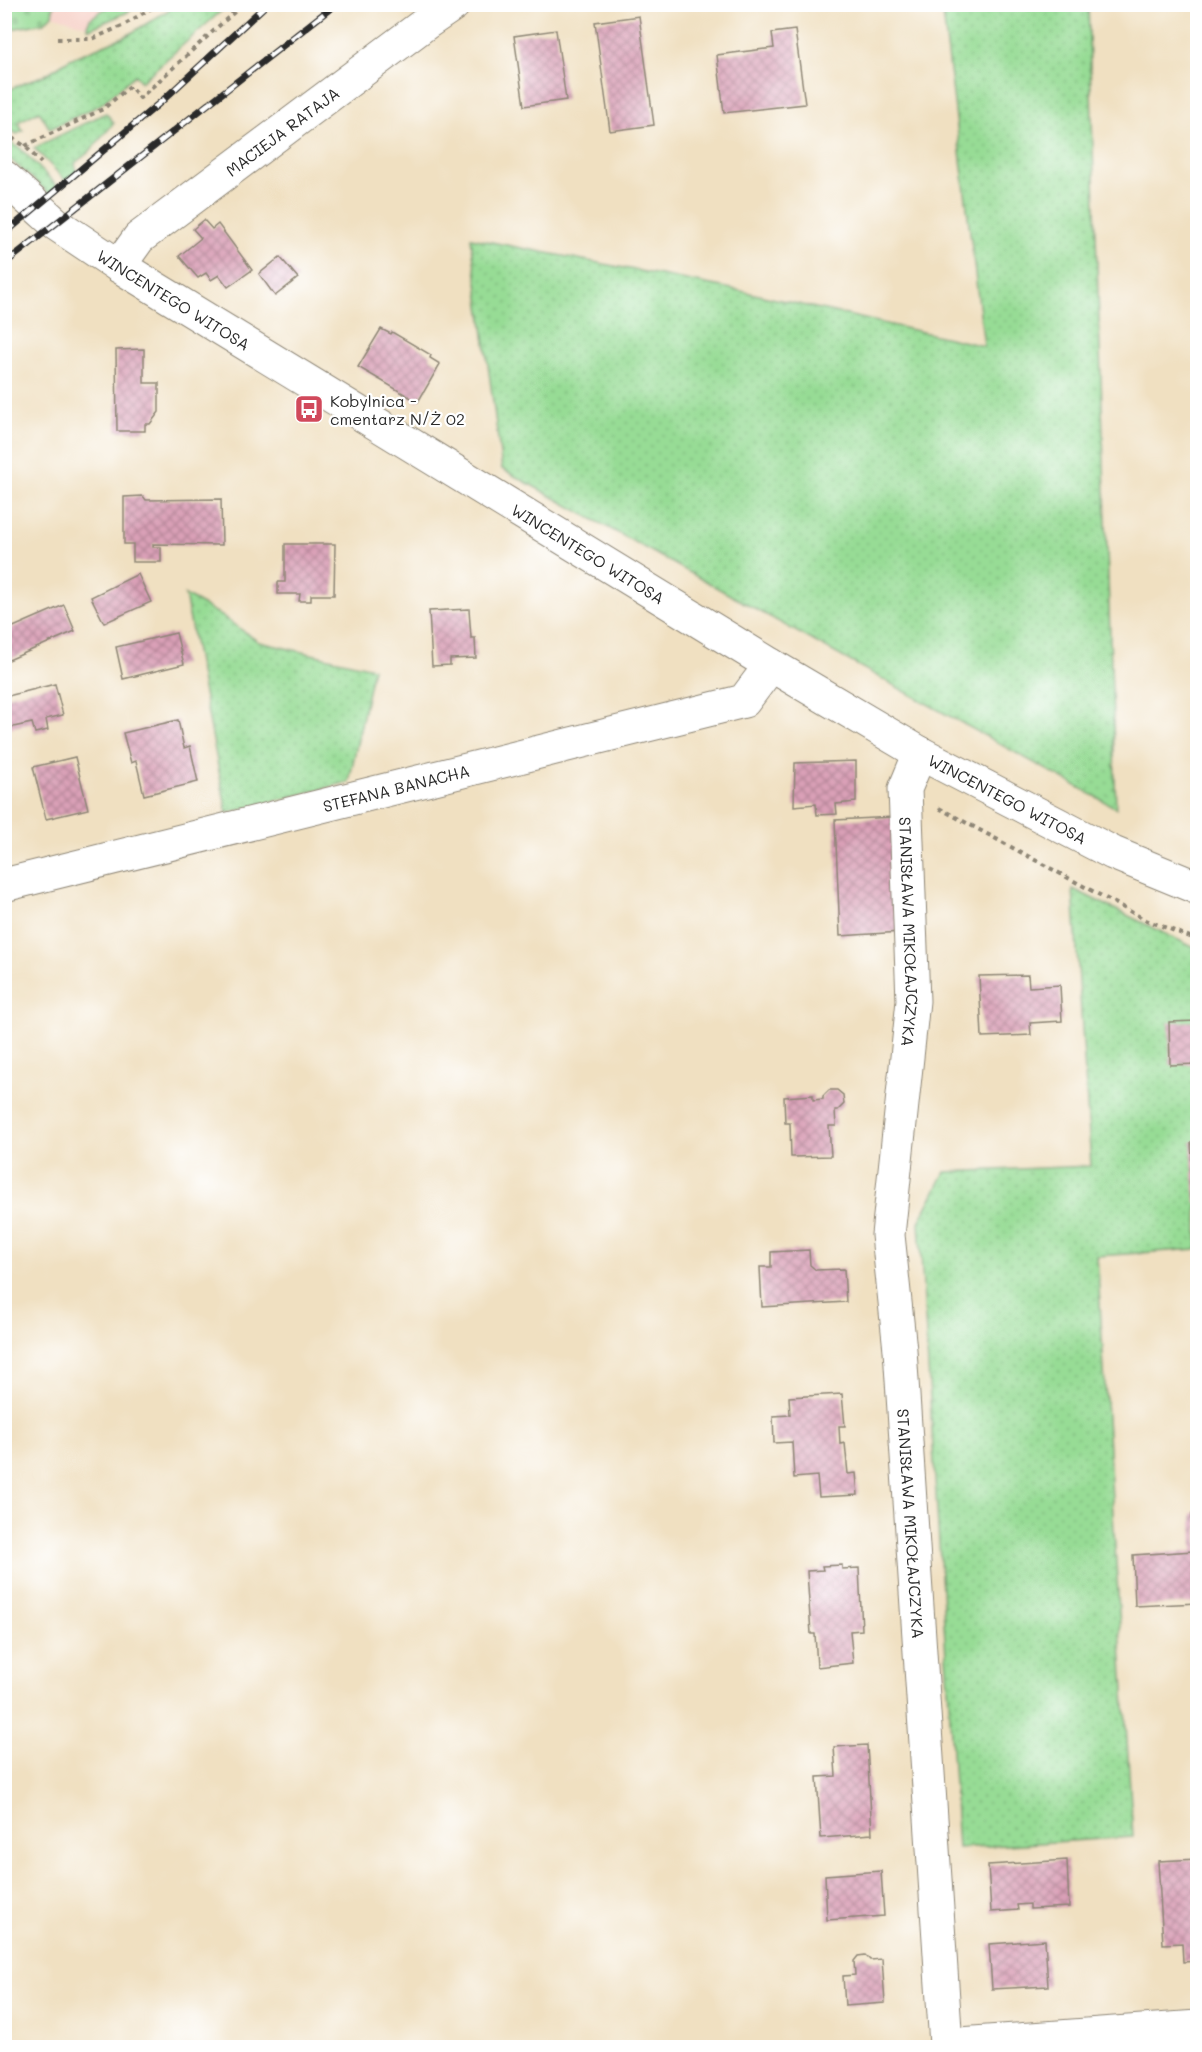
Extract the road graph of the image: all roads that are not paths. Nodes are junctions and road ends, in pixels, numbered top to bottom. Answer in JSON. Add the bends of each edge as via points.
{"nodes":[{"id":1,"x":454,"y":4,"type":"edge"},
{"id":2,"x":4,"y":177,"type":"edge"},
{"id":3,"x":119,"y":266,"type":"junction"},
{"id":4,"x":771,"y":665,"type":"junction"},
{"id":5,"x":920,"y":753,"type":"junction"},
{"id":6,"x":4,"y":885,"type":"edge"},
{"id":7,"x":1197,"y":888,"type":"edge"},
{"id":8,"x":1197,"y":2027,"type":"edge"},
{"id":9,"x":946,"y":2046,"type":"edge"}],
"edges":[{"from":1,"to":3,"type":"street","name":"MACIEJA RATAJA","via":[[139,238]]},
{"from":2,"to":3,"type":"street","name":"WINCENTEGO WITOSA","via":[[56,224]]},
{"from":3,"to":4,"type":"street","name":"WINCENTEGO WITOSA"},
{"from":4,"to":5,"type":"street","name":"WINCENTEGO WITOSA"},
{"from":4,"to":6,"type":"street","name":"STEFANA BANACHA","via":[[744,701]]},
{"from":5,"to":7,"type":"street","name":"WINCENTEGO WITOSA","via":[[1113,853]]},
{"from":5,"to":9,"type":"street","name":"STANISŁAWA MIKOŁAJCZYKA","via":[[905,789],[913,1001],[888,1235],[900,1350]]},
{"from":8,"to":9,"type":"street","name":"STANISŁAWA MIKOŁAJCZYKA"}]}
